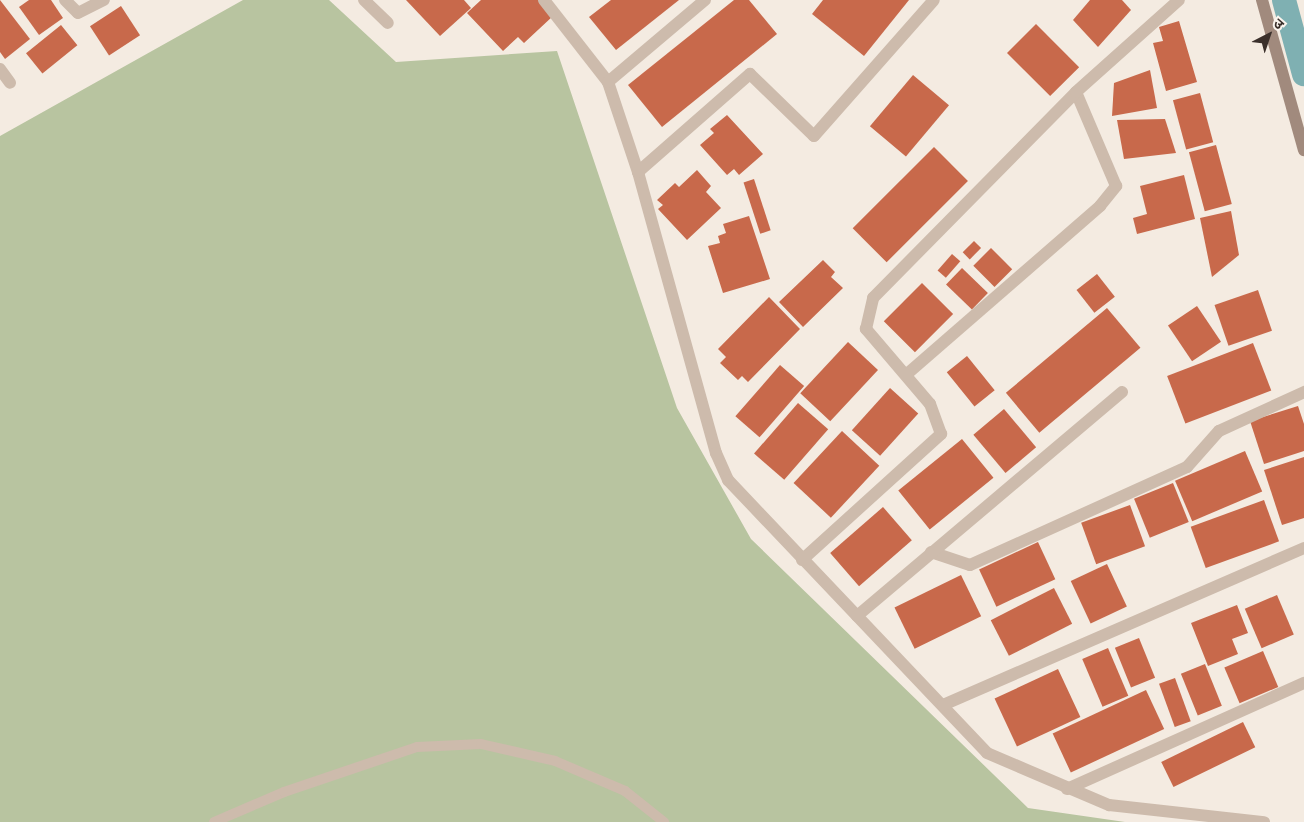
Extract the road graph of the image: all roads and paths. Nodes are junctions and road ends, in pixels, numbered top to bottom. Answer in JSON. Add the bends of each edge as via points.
{"nodes":[{"id":1,"x":65,"y":0,"type":"edge"},
{"id":2,"x":104,"y":0,"type":"edge"},
{"id":3,"x":364,"y":0,"type":"edge"},
{"id":4,"x":544,"y":0,"type":"edge"},
{"id":5,"x":705,"y":0,"type":"edge"},
{"id":6,"x":934,"y":0,"type":"edge"},
{"id":7,"x":1178,"y":0,"type":"edge"},
{"id":8,"x":1262,"y":0,"type":"edge"},
{"id":9,"x":388,"y":23,"type":"dead end"},
{"id":10,"x":0,"y":69,"type":"edge"},
{"id":11,"x":608,"y":82,"type":"junction"},
{"id":12,"x":10,"y":83,"type":"dead end"},
{"id":13,"x":1076,"y":92,"type":"junction"},
{"id":14,"x":1304,"y":150,"type":"edge"},
{"id":15,"x":638,"y":172,"type":"junction"},
{"id":16,"x":907,"y":374,"type":"junction"},
{"id":17,"x":1122,"y":392,"type":"dead end"},
{"id":18,"x":1304,"y":392,"type":"edge"},
{"id":19,"x":1304,"y":548,"type":"edge"},
{"id":20,"x":931,"y":552,"type":"junction"},
{"id":21,"x":802,"y":560,"type":"junction"},
{"id":22,"x":857,"y":616,"type":"junction"},
{"id":23,"x":1304,"y":683,"type":"edge"},
{"id":24,"x":942,"y":705,"type":"junction"},
{"id":25,"x":1067,"y":789,"type":"junction"},
{"id":26,"x":214,"y":822,"type":"edge"},
{"id":27,"x":664,"y":822,"type":"edge"},
{"id":28,"x":1264,"y":822,"type":"edge"}],
"edges":[{"from":1,"to":2,"type":"street","via":[[78,13]]},
{"from":3,"to":9,"type":"street"},
{"from":4,"to":11,"type":"street"},
{"from":5,"to":11,"type":"street"},
{"from":6,"to":15,"type":"street","via":[[814,136],[750,74]]},
{"from":7,"to":13,"type":"street"},
{"from":8,"to":14,"type":"street"},
{"from":10,"to":12,"type":"street"},
{"from":11,"to":15,"type":"street"},
{"from":13,"to":16,"type":"street","via":[[873,298],[866,329]]},
{"from":13,"to":16,"type":"street","via":[[1116,186],[1100,206]]},
{"from":15,"to":21,"type":"street","via":[[716,453],[728,480]]},
{"from":16,"to":21,"type":"street","via":[[930,404],[941,434]]},
{"from":17,"to":20,"type":"street"},
{"from":18,"to":20,"type":"street","via":[[1219,430],[1187,467],[970,565]]},
{"from":19,"to":24,"type":"street"},
{"from":20,"to":22,"type":"street"},
{"from":21,"to":22,"type":"street"},
{"from":22,"to":24,"type":"street"},
{"from":23,"to":25,"type":"street"},
{"from":24,"to":25,"type":"street","via":[[987,753]]},
{"from":25,"to":28,"type":"street","via":[[1109,805]]},
{"from":26,"to":27,"type":"lane","via":[[284,792],[417,747],[480,744],[564,765],[625,791]]}]}
